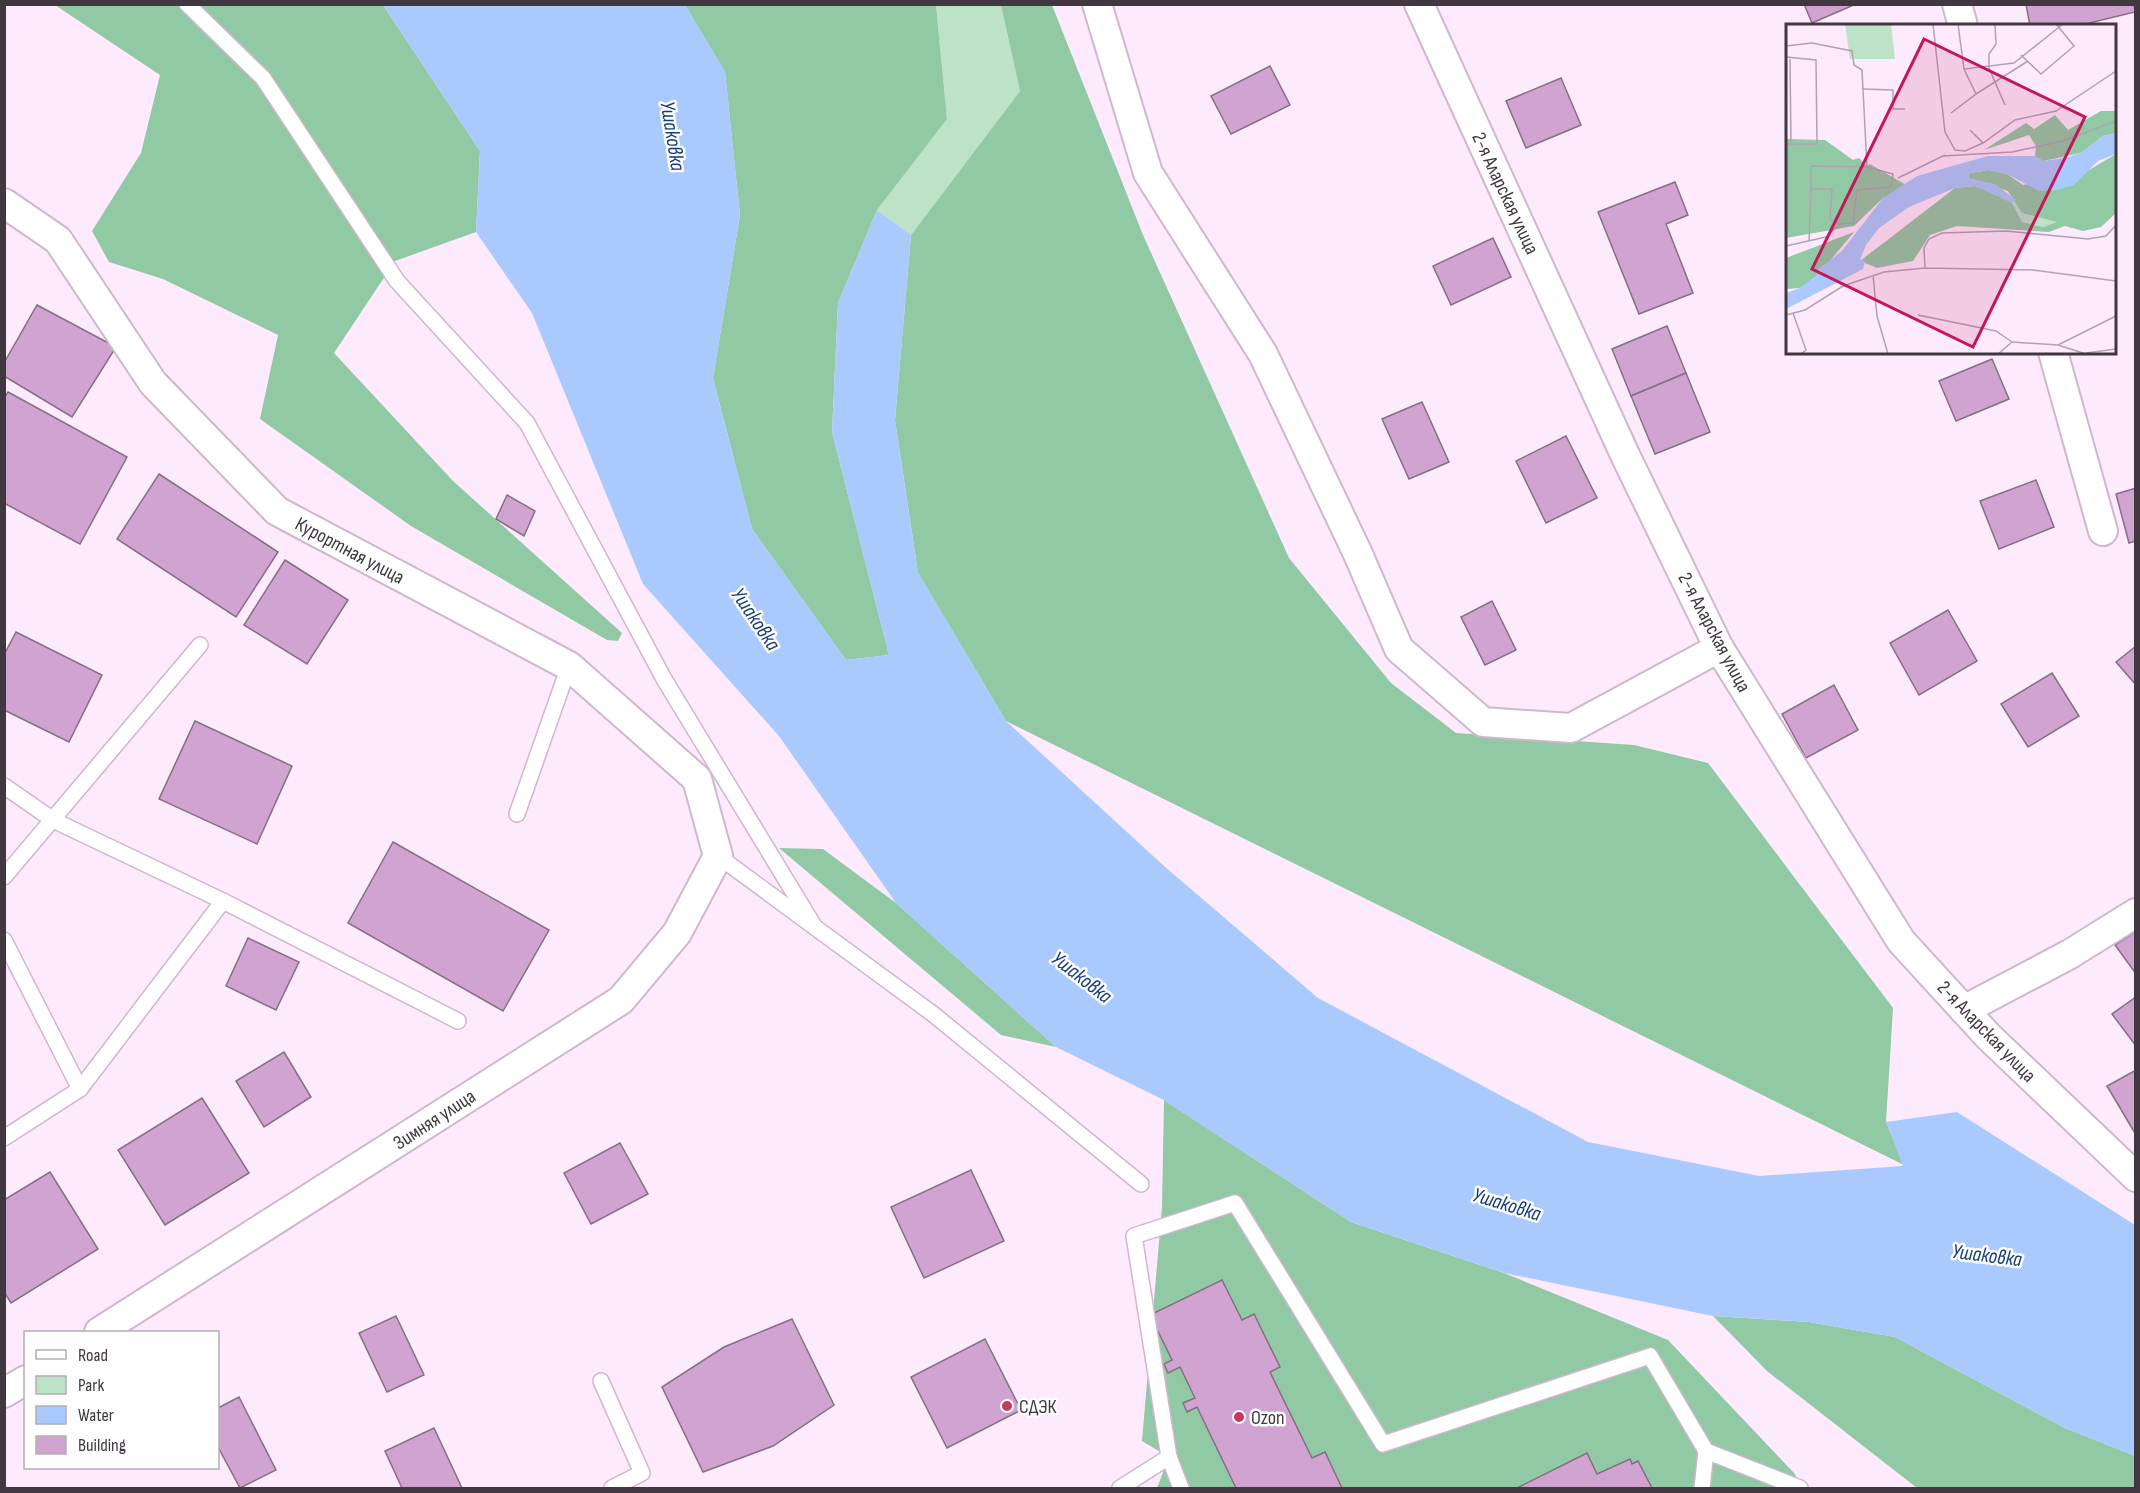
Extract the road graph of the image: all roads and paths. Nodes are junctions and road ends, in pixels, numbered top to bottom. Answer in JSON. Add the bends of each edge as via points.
{"nodes":[{"id":1,"x":187,"y":4,"type":"edge"},
{"id":2,"x":1097,"y":4,"type":"edge"},
{"id":3,"x":1419,"y":4,"type":"edge"},
{"id":4,"x":1957,"y":4,"type":"edge"},
{"id":5,"x":1962,"y":24,"type":"edge"},
{"id":6,"x":4,"y":203,"type":"edge"},
{"id":7,"x":2054,"y":354,"type":"edge"},
{"id":8,"x":2103,"y":531,"type":"dead end"},
{"id":9,"x":200,"y":645,"type":"dead end"},
{"id":10,"x":1719,"y":648,"type":"junction"},
{"id":11,"x":568,"y":666,"type":"junction"},
{"id":12,"x":4,"y":786,"type":"edge"},
{"id":13,"x":517,"y":814,"type":"dead end"},
{"id":14,"x":52,"y":820,"type":"junction"},
{"id":15,"x":718,"y":856,"type":"junction"},
{"id":16,"x":4,"y":877,"type":"edge"},
{"id":17,"x":223,"y":901,"type":"junction"},
{"id":18,"x":2136,"y":913,"type":"edge"},
{"id":19,"x":814,"y":926,"type":"junction"},
{"id":20,"x":4,"y":940,"type":"edge"},
{"id":21,"x":1965,"y":1010,"type":"junction"},
{"id":22,"x":458,"y":1021,"type":"dead end"},
{"id":23,"x":80,"y":1089,"type":"junction"},
{"id":24,"x":4,"y":1138,"type":"edge"},
{"id":25,"x":2136,"y":1177,"type":"edge"},
{"id":26,"x":1141,"y":1184,"type":"dead end"},
{"id":27,"x":101,"y":1331,"type":"edge"},
{"id":28,"x":24,"y":1381,"type":"edge"},
{"id":29,"x":601,"y":1381,"type":"dead end"},
{"id":30,"x":4,"y":1393,"type":"edge"},
{"id":31,"x":1706,"y":1451,"type":"junction"},
{"id":32,"x":1169,"y":1457,"type":"junction"},
{"id":33,"x":612,"y":1488,"type":"edge"},
{"id":34,"x":1120,"y":1488,"type":"edge"},
{"id":35,"x":1181,"y":1488,"type":"edge"},
{"id":36,"x":1702,"y":1488,"type":"edge"},
{"id":37,"x":1800,"y":1488,"type":"edge"}],
"edges":[{"from":1,"to":19,"type":"lane","via":[[263,78],[398,281],[527,423],[664,679]]},
{"from":2,"to":10,"type":"street","via":[[1148,173],[1263,354],[1399,649],[1484,722],[1571,729]]},
{"from":3,"to":10,"type":"street","name":"2-я Аларская улица","via":[[1626,457]]},
{"from":4,"to":5,"type":"street"},
{"from":6,"to":11,"type":"street","name":"Курортная улица","via":[[58,240],[153,383],[277,511]]},
{"from":7,"to":8,"type":"street"},
{"from":9,"to":14,"type":"lane"},
{"from":10,"to":21,"type":"street","name":"2-я Аларская улица","via":[[1901,941]]},
{"from":11,"to":13,"type":"lane"},
{"from":11,"to":15,"type":"street","name":"Курортная улица","via":[[697,779]]},
{"from":12,"to":14,"type":"lane"},
{"from":14,"to":16,"type":"lane"},
{"from":14,"to":17,"type":"lane"},
{"from":15,"to":19,"type":"lane"},
{"from":15,"to":27,"type":"street","name":"Зимняя улица","via":[[677,933],[621,1000]]},
{"from":17,"to":22,"type":"lane"},
{"from":17,"to":23,"type":"lane"},
{"from":18,"to":21,"type":"street","via":[[2070,954]]},
{"from":19,"to":26,"type":"lane","via":[[933,1014]]},
{"from":20,"to":23,"type":"lane"},
{"from":21,"to":25,"type":"street","name":"2-я Аларская улица"},
{"from":23,"to":24,"type":"lane"},
{"from":28,"to":30,"type":"street"},
{"from":29,"to":33,"type":"lane","via":[[642,1473]]},
{"from":31,"to":32,"type":"lane","via":[[1650,1356],[1383,1444],[1235,1203],[1134,1236]]},
{"from":31,"to":36,"type":"lane"},
{"from":31,"to":37,"type":"lane"},
{"from":32,"to":34,"type":"lane"},
{"from":32,"to":35,"type":"lane"}]}
